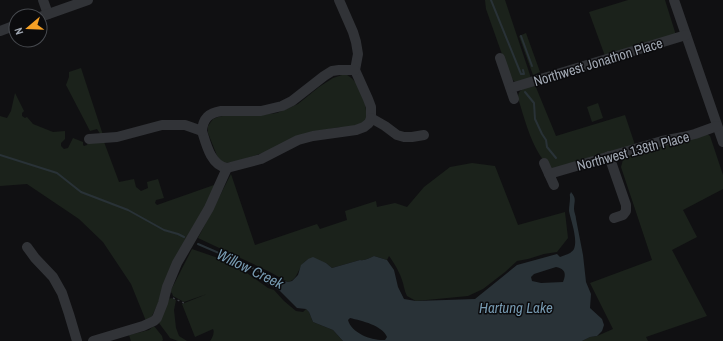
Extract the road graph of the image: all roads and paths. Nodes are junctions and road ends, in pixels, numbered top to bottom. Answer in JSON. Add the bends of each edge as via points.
{"nodes":[{"id":1,"x":88,"y":0,"type":"edge"},
{"id":2,"x":340,"y":0,"type":"edge"},
{"id":3,"x":674,"y":0,"type":"edge"},
{"id":4,"x":48,"y":14,"type":"edge"},
{"id":5,"x":686,"y":35,"type":"junction"},
{"id":6,"x":500,"y":58,"type":"dead end"},
{"id":7,"x":355,"y":70,"type":"junction"},
{"id":8,"x":511,"y":88,"type":"junction"},
{"id":9,"x":514,"y":99,"type":"dead end"},
{"id":10,"x":371,"y":118,"type":"junction"},
{"id":11,"x":718,"y":126,"type":"junction"},
{"id":12,"x":202,"y":131,"type":"junction"},
{"id":13,"x":424,"y":135,"type":"dead end"},
{"id":14,"x":94,"y":136,"type":"dead end"},
{"id":15,"x":723,"y":142,"type":"edge"},
{"id":16,"x":610,"y":156,"type":"junction"},
{"id":17,"x":544,"y":163,"type":"dead end"},
{"id":18,"x":227,"y":168,"type":"junction"},
{"id":19,"x":549,"y":174,"type":"junction"},
{"id":20,"x":554,"y":185,"type":"dead end"},
{"id":21,"x":614,"y":218,"type":"dead end"},
{"id":22,"x":27,"y":247,"type":"dead end"},
{"id":23,"x":165,"y":295,"type":"junction"},
{"id":24,"x":184,"y":303,"type":"dead end"},
{"id":25,"x":77,"y":341,"type":"edge"},
{"id":26,"x":93,"y":341,"type":"edge"}],
"edges":[{"from":1,"to":4,"type":"street"},
{"from":2,"to":7,"type":"street","via":[[356,42],[358,54]]},
{"from":3,"to":5,"type":"street"},
{"from":5,"to":8,"type":"street","name":"Northwest Jonathon Place"},
{"from":5,"to":11,"type":"street"},
{"from":6,"to":8,"type":"street"},
{"from":7,"to":10,"type":"street","via":[[371,107]]},
{"from":7,"to":12,"type":"street","via":[[332,71],[282,106],[210,114]]},
{"from":8,"to":9,"type":"street"},
{"from":10,"to":13,"type":"street","via":[[397,135]]},
{"from":10,"to":18,"type":"street","via":[[369,123],[356,130],[298,140],[261,159]]},
{"from":11,"to":15,"type":"street"},
{"from":11,"to":16,"type":"street","name":"Northwest 138th Place"},
{"from":12,"to":14,"type":"street","via":[[185,125],[162,125],[117,137]]},
{"from":12,"to":18,"type":"street","via":[[213,160],[222,168]]},
{"from":16,"to":19,"type":"street","name":"Northwest 138th Place"},
{"from":16,"to":21,"type":"street","via":[[626,205],[623,215]]},
{"from":17,"to":19,"type":"street"},
{"from":18,"to":23,"type":"street","via":[[209,208],[177,263]]},
{"from":19,"to":20,"type":"street"},
{"from":22,"to":25,"type":"street","via":[[53,277],[62,293]]},
{"from":23,"to":24,"type":"path"},
{"from":23,"to":26,"type":"street","via":[[160,312],[154,321]]}]}
